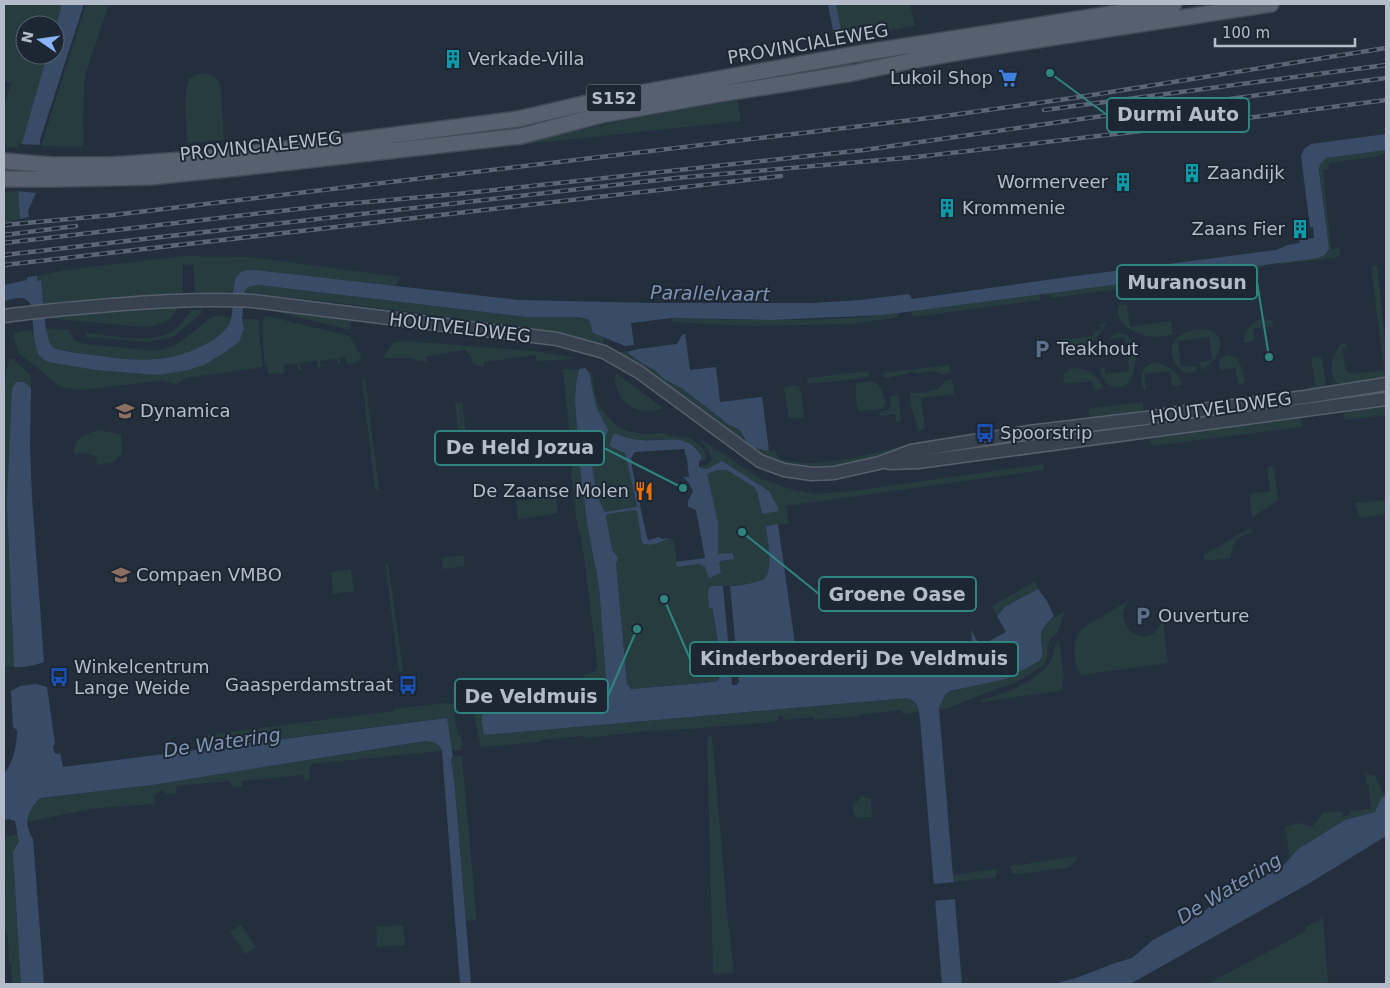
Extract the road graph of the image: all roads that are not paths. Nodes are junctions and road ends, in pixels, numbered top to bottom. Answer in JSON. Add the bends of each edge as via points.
{"nodes":[{"id":1,"x":1174,"y":4,"type":"edge"},
{"id":2,"x":1271,"y":4,"type":"edge"},
{"id":3,"x":1107,"y":22,"type":"junction"},
{"id":4,"x":830,"y":46,"type":"dead end"},
{"id":5,"x":862,"y":53,"type":"junction"},
{"id":6,"x":853,"y":73,"type":"junction"},
{"id":7,"x":711,"y":87,"type":"junction"},
{"id":8,"x":518,"y":118,"type":"junction"},
{"id":9,"x":522,"y":136,"type":"junction"},
{"id":10,"x":4,"y":162,"type":"edge"},
{"id":11,"x":4,"y":179,"type":"edge"},
{"id":12,"x":4,"y":316,"type":"edge"},
{"id":13,"x":1386,"y":384,"type":"edge"},
{"id":14,"x":1386,"y":399,"type":"edge"},
{"id":15,"x":1054,"y":429,"type":"junction"},
{"id":16,"x":1056,"y":443,"type":"junction"},
{"id":17,"x":879,"y":463,"type":"junction"}],
"edges":[{"from":1,"to":3,"type":"main road","name":"PROVINCIALEWEG","number":"S152"},
{"from":2,"to":3,"type":"main road","name":"PROVINCIALEWEG","number":"S152"},
{"from":3,"to":5,"type":"main road","name":"PROVINCIALEWEG","number":"S152"},
{"from":3,"to":6,"type":"main road","name":"PROVINCIALEWEG","number":"S152"},
{"from":4,"to":5,"type":"main road"},
{"from":5,"to":6,"type":"main road","via":[[852,65]]},
{"from":5,"to":7,"type":"main road","name":"PROVINCIALEWEG","number":"S152"},
{"from":6,"to":7,"type":"main road","name":"PROVINCIALEWEG","number":"S152"},
{"from":7,"to":8,"type":"main road","name":"PROVINCIALEWEG","number":"S152","via":[[596,101]]},
{"from":7,"to":9,"type":"main road","name":"PROVINCIALEWEG","number":"S152"},
{"from":8,"to":9,"type":"main road"},
{"from":8,"to":10,"type":"main road","name":"PROVINCIALEWEG","number":"S152","via":[[233,156],[111,165]]},
{"from":9,"to":11,"type":"main road","name":"PROVINCIALEWEG","number":"S152","via":[[150,177]]},
{"from":12,"to":17,"type":"street","name":"HOUTVELDWEG","via":[[175,300],[224,299],[558,339],[604,352],[639,372],[760,461],[784,470],[812,474],[834,473]]},
{"from":13,"to":15,"type":"street","name":"HOUTVELDWEG"},
{"from":14,"to":16,"type":"street","name":"HOUTVELDWEG"},
{"from":15,"to":16,"type":"street"},
{"from":15,"to":17,"type":"street","name":"HOUTVELDWEG","via":[[911,451]]},
{"from":16,"to":17,"type":"street","name":"HOUTVELDWEG","via":[[918,462]]}]}
